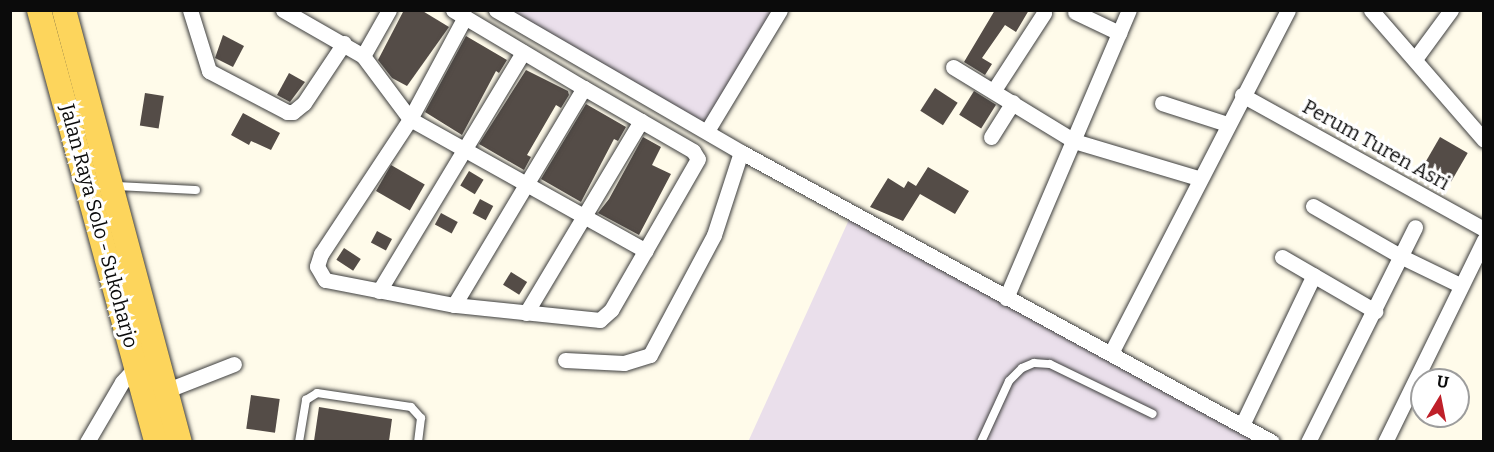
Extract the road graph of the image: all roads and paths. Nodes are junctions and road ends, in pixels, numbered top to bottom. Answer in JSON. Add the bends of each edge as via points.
{"nodes":[{"id":1,"x":39,"y":10,"type":"edge"},
{"id":2,"x":64,"y":10,"type":"edge"},
{"id":3,"x":190,"y":10,"type":"edge"},
{"id":4,"x":283,"y":10,"type":"edge"},
{"id":5,"x":389,"y":10,"type":"edge"},
{"id":6,"x":496,"y":10,"type":"edge"},
{"id":7,"x":780,"y":10,"type":"edge"},
{"id":8,"x":1129,"y":10,"type":"edge"},
{"id":9,"x":1288,"y":10,"type":"edge"},
{"id":10,"x":1371,"y":10,"type":"edge"},
{"id":11,"x":1451,"y":10,"type":"edge"},
{"id":12,"x":1075,"y":12,"type":"edge"},
{"id":13,"x":1044,"y":13,"type":"dead end"},
{"id":14,"x":459,"y":14,"type":"edge"},
{"id":15,"x":1119,"y":33,"type":"junction"},
{"id":16,"x":344,"y":43,"type":"junction"},
{"id":17,"x":523,"y":52,"type":"junction"},
{"id":18,"x":363,"y":56,"type":"junction"},
{"id":19,"x":1415,"y":59,"type":"junction"},
{"id":20,"x":953,"y":67,"type":"dead end"},
{"id":21,"x":584,"y":88,"type":"junction"},
{"id":22,"x":994,"y":90,"type":"junction"},
{"id":23,"x":1245,"y":97,"type":"junction"},
{"id":24,"x":1013,"y":102,"type":"junction"},
{"id":25,"x":1162,"y":104,"type":"dead end"},
{"id":26,"x":410,"y":119,"type":"junction"},
{"id":27,"x":641,"y":122,"type":"junction"},
{"id":28,"x":1227,"y":124,"type":"junction"},
{"id":29,"x":707,"y":131,"type":"junction"},
{"id":30,"x":991,"y":137,"type":"dead end"},
{"id":31,"x":1484,"y":140,"type":"edge"},
{"id":32,"x":1074,"y":141,"type":"junction"},
{"id":33,"x":466,"y":150,"type":"junction"},
{"id":34,"x":741,"y":152,"type":"junction"},
{"id":35,"x":1198,"y":177,"type":"junction"},
{"id":36,"x":526,"y":183,"type":"junction"},
{"id":37,"x":112,"y":185,"type":"junction"},
{"id":38,"x":196,"y":190,"type":"dead end"},
{"id":39,"x":1313,"y":206,"type":"dead end"},
{"id":40,"x":586,"y":216,"type":"junction"},
{"id":41,"x":1415,"y":227,"type":"dead end"},
{"id":42,"x":1484,"y":229,"type":"edge"},
{"id":43,"x":1484,"y":240,"type":"edge"},
{"id":44,"x":646,"y":251,"type":"junction"},
{"id":45,"x":1400,"y":256,"type":"junction"},
{"id":46,"x":1282,"y":257,"type":"dead end"},
{"id":47,"x":1314,"y":275,"type":"junction"},
{"id":48,"x":1460,"y":285,"type":"junction"},
{"id":49,"x":379,"y":291,"type":"junction"},
{"id":50,"x":1006,"y":298,"type":"junction"},
{"id":51,"x":454,"y":305,"type":"junction"},
{"id":52,"x":1375,"y":311,"type":"junction"},
{"id":53,"x":526,"y":313,"type":"junction"},
{"id":54,"x":1111,"y":353,"type":"junction"},
{"id":55,"x":565,"y":360,"type":"dead end"},
{"id":56,"x":234,"y":364,"type":"dead end"},
{"id":57,"x":152,"y":382,"type":"junction"},
{"id":58,"x":1153,"y":414,"type":"dead end"},
{"id":59,"x":1242,"y":425,"type":"junction"},
{"id":60,"x":87,"y":441,"type":"edge"},
{"id":61,"x":156,"y":441,"type":"edge"},
{"id":62,"x":180,"y":441,"type":"edge"},
{"id":63,"x":299,"y":441,"type":"edge"},
{"id":64,"x":418,"y":441,"type":"edge"},
{"id":65,"x":981,"y":441,"type":"edge"},
{"id":66,"x":1272,"y":441,"type":"edge"},
{"id":67,"x":1308,"y":441,"type":"edge"},
{"id":68,"x":1384,"y":441,"type":"edge"}],
"edges":[{"from":1,"to":57,"type":"main road","name":"Jalan Raya Solo - Sukoharjo"},
{"from":2,"to":37,"type":"main road","name":"Jalan Raya Solo - Sukoharjo"},
{"from":3,"to":16,"type":"street","via":[[209,71],[287,112],[304,104]]},
{"from":4,"to":16,"type":"street"},
{"from":5,"to":18,"type":"street"},
{"from":6,"to":29,"type":"street"},
{"from":7,"to":29,"type":"street"},
{"from":8,"to":15,"type":"street"},
{"from":9,"to":23,"type":"street"},
{"from":10,"to":19,"type":"street"},
{"from":11,"to":19,"type":"street"},
{"from":12,"to":15,"type":"street"},
{"from":13,"to":22,"type":"street"},
{"from":14,"to":17,"type":"street"},
{"from":14,"to":26,"type":"street"},
{"from":15,"to":32,"type":"street"},
{"from":16,"to":18,"type":"street"},
{"from":17,"to":21,"type":"street"},
{"from":17,"to":33,"type":"street"},
{"from":18,"to":26,"type":"street"},
{"from":19,"to":31,"type":"street"},
{"from":20,"to":22,"type":"street"},
{"from":21,"to":27,"type":"street"},
{"from":21,"to":36,"type":"street"},
{"from":22,"to":24,"type":"street"},
{"from":23,"to":28,"type":"street"},
{"from":23,"to":42,"type":"street","name":"Perum Turen Asri"},
{"from":24,"to":30,"type":"street"},
{"from":24,"to":32,"type":"street"},
{"from":25,"to":28,"type":"street"},
{"from":26,"to":33,"type":"street"},
{"from":26,"to":49,"type":"street","via":[[317,267],[326,280]]},
{"from":27,"to":40,"type":"street"},
{"from":27,"to":44,"type":"street","via":[[693,151],[698,159]]},
{"from":28,"to":35,"type":"street"},
{"from":29,"to":34,"type":"street"},
{"from":32,"to":35,"type":"street"},
{"from":32,"to":50,"type":"street"},
{"from":33,"to":36,"type":"street"},
{"from":33,"to":49,"type":"street"},
{"from":34,"to":50,"type":"street"},
{"from":34,"to":55,"type":"street","via":[[714,235],[650,355],[624,363]]},
{"from":35,"to":54,"type":"street"},
{"from":36,"to":40,"type":"street"},
{"from":36,"to":51,"type":"street"},
{"from":37,"to":38,"type":"lane"},
{"from":37,"to":57,"type":"main road","name":"Jalan Raya Solo - Sukoharjo"},
{"from":39,"to":45,"type":"street"},
{"from":40,"to":44,"type":"street"},
{"from":40,"to":53,"type":"street"},
{"from":41,"to":45,"type":"street"},
{"from":43,"to":48,"type":"street"},
{"from":44,"to":53,"type":"street","via":[[604,318]]},
{"from":45,"to":48,"type":"street"},
{"from":45,"to":52,"type":"street"},
{"from":46,"to":47,"type":"street"},
{"from":47,"to":52,"type":"street"},
{"from":47,"to":59,"type":"street"},
{"from":48,"to":68,"type":"street"},
{"from":49,"to":51,"type":"street"},
{"from":50,"to":54,"type":"street"},
{"from":51,"to":53,"type":"street"},
{"from":52,"to":67,"type":"street"},
{"from":54,"to":59,"type":"street"},
{"from":56,"to":57,"type":"street"},
{"from":57,"to":60,"type":"street","via":[[122,382]]},
{"from":57,"to":61,"type":"main road","name":"Jalan Raya Solo - Sukoharjo"},
{"from":57,"to":62,"type":"main road","name":"Jalan Raya Solo - Sukoharjo"},
{"from":58,"to":65,"type":"lane","via":[[1050,364],[1034,363],[1009,381]]},
{"from":59,"to":66,"type":"street"},
{"from":63,"to":64,"type":"lane","via":[[306,399],[317,393],[411,407],[421,418]]}]}
